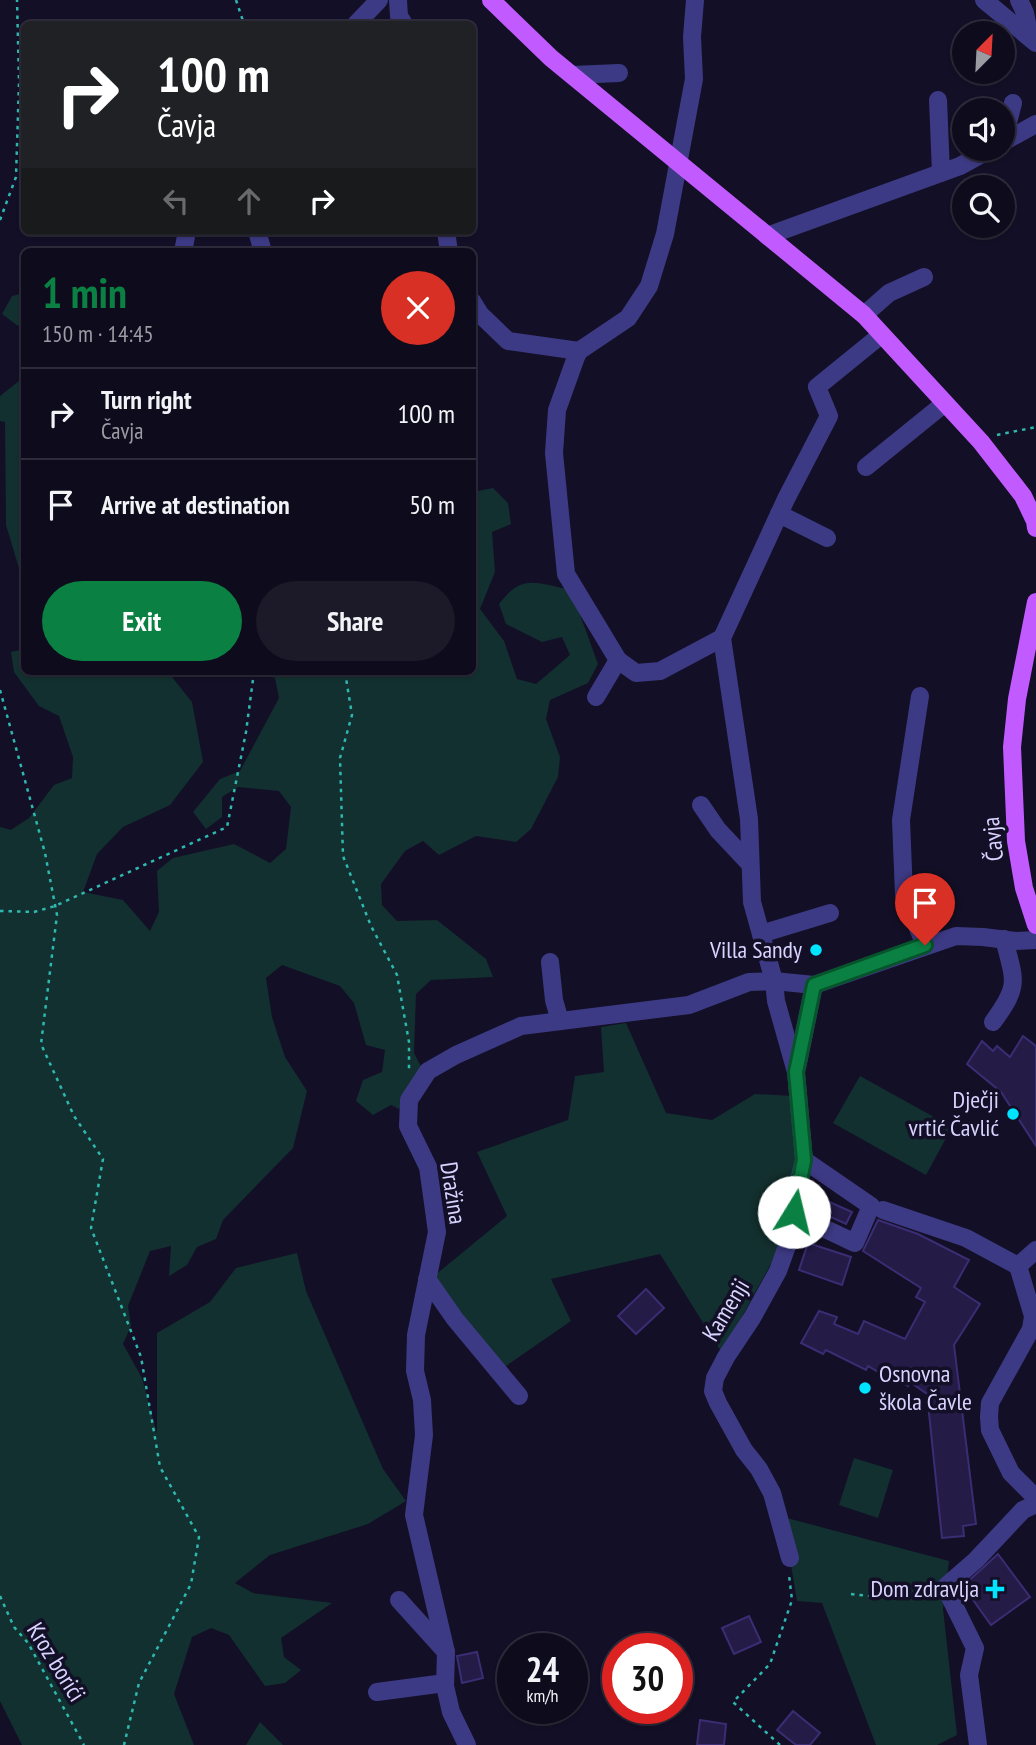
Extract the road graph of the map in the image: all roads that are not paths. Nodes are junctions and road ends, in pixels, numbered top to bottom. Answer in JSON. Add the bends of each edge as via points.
{"nodes":[{"id":1,"x":379,"y":0,"type":"edge"},
{"id":2,"x":398,"y":0,"type":"edge"},
{"id":3,"x":491,"y":0,"type":"edge"},
{"id":4,"x":695,"y":0,"type":"edge"},
{"id":5,"x":984,"y":0,"type":"edge"},
{"id":6,"x":1019,"y":0,"type":"edge"},
{"id":7,"x":359,"y":21,"type":"edge"},
{"id":8,"x":402,"y":21,"type":"edge"},
{"id":9,"x":1033,"y":41,"type":"edge"},
{"id":10,"x":619,"y":73,"type":"dead end"},
{"id":11,"x":572,"y":75,"type":"junction"},
{"id":12,"x":938,"y":100,"type":"dead end"},
{"id":13,"x":1036,"y":124,"type":"edge"},
{"id":14,"x":1015,"y":135,"type":"edge"},
{"id":15,"x":969,"y":161,"type":"edge"},
{"id":16,"x":677,"y":162,"type":"junction"},
{"id":17,"x":941,"y":173,"type":"junction"},
{"id":18,"x":767,"y":236,"type":"junction"},
{"id":19,"x":924,"y":277,"type":"dead end"},
{"id":20,"x":476,"y":308,"type":"edge"},
{"id":21,"x":864,"y":316,"type":"junction"},
{"id":22,"x":881,"y":335,"type":"junction"},
{"id":23,"x":579,"y":351,"type":"junction"},
{"id":24,"x":945,"y":403,"type":"junction"},
{"id":25,"x":866,"y":467,"type":"dead end"},
{"id":26,"x":779,"y":514,"type":"junction"},
{"id":27,"x":1036,"y":528,"type":"edge"},
{"id":28,"x":827,"y":538,"type":"dead end"},
{"id":29,"x":1036,"y":602,"type":"edge"},
{"id":30,"x":722,"y":638,"type":"junction"},
{"id":31,"x":618,"y":660,"type":"junction"},
{"id":32,"x":920,"y":696,"type":"dead end"},
{"id":33,"x":596,"y":697,"type":"dead end"},
{"id":34,"x":701,"y":805,"type":"dead end"},
{"id":35,"x":751,"y":864,"type":"junction"},
{"id":36,"x":1030,"y":890,"type":"edge"},
{"id":37,"x":831,"y":913,"type":"dead end"},
{"id":38,"x":1036,"y":925,"type":"edge"},
{"id":39,"x":761,"y":934,"type":"junction"},
{"id":40,"x":1004,"y":939,"type":"junction"},
{"id":41,"x":1036,"y":940,"type":"edge"},
{"id":42,"x":925,"y":945,"type":"junction"},
{"id":43,"x":550,"y":962,"type":"dead end"},
{"id":44,"x":774,"y":981,"type":"junction"},
{"id":45,"x":814,"y":985,"type":"junction"},
{"id":46,"x":560,"y":1021,"type":"junction"},
{"id":47,"x":993,"y":1022,"type":"dead end"},
{"id":48,"x":796,"y":1072,"type":"junction"},
{"id":49,"x":804,"y":1160,"type":"junction"},
{"id":50,"x":883,"y":1210,"type":"dead end"},
{"id":51,"x":815,"y":1224,"type":"dead end"},
{"id":52,"x":1036,"y":1250,"type":"edge"},
{"id":53,"x":1018,"y":1266,"type":"junction"},
{"id":54,"x":427,"y":1279,"type":"junction"},
{"id":55,"x":520,"y":1396,"type":"dead end"},
{"id":56,"x":1036,"y":1498,"type":"edge"},
{"id":57,"x":1036,"y":1504,"type":"edge"},
{"id":58,"x":790,"y":1566,"type":"road end"},
{"id":59,"x":399,"y":1600,"type":"dead end"},
{"id":60,"x":446,"y":1652,"type":"junction"},
{"id":61,"x":445,"y":1684,"type":"junction"},
{"id":62,"x":377,"y":1692,"type":"dead end"},
{"id":63,"x":978,"y":1742,"type":"edge"},
{"id":64,"x":467,"y":1745,"type":"edge"}],
"edges":[{"from":1,"to":7,"type":"street"},
{"from":2,"to":8,"type":"street"},
{"from":3,"to":11,"type":"main road"},
{"from":4,"to":16,"type":"street","via":[[694,79]]},
{"from":5,"to":9,"type":"street"},
{"from":6,"to":9,"type":"street"},
{"from":10,"to":11,"type":"street"},
{"from":11,"to":16,"type":"main road"},
{"from":12,"to":17,"type":"street"},
{"from":13,"to":14,"type":"street"},
{"from":15,"to":17,"type":"street"},
{"from":16,"to":18,"type":"main road"},
{"from":16,"to":23,"type":"street","via":[[665,234],[649,286],[628,318]]},
{"from":17,"to":18,"type":"street"},
{"from":18,"to":21,"type":"main road"},
{"from":19,"to":21,"type":"street","via":[[889,293]]},
{"from":20,"to":23,"type":"street","via":[[508,341]]},
{"from":21,"to":22,"type":"main road"},
{"from":22,"to":24,"type":"main road"},
{"from":22,"to":26,"type":"street","via":[[817,387],[829,416]]},
{"from":23,"to":31,"type":"street","via":[[557,410],[554,453],[566,575]]},
{"from":24,"to":25,"type":"street"},
{"from":24,"to":27,"type":"main road","via":[[1023,496]]},
{"from":26,"to":28,"type":"street"},
{"from":26,"to":30,"type":"street"},
{"from":29,"to":36,"type":"main road","name":"Čavja","via":[[1012,747],[1016,841]]},
{"from":30,"to":31,"type":"street","via":[[660,671],[636,673]]},
{"from":30,"to":35,"type":"street"},
{"from":31,"to":33,"type":"street"},
{"from":32,"to":42,"type":"street","via":[[901,820],[904,895]]},
{"from":34,"to":35,"type":"street"},
{"from":35,"to":39,"type":"street","via":[[752,902]]},
{"from":36,"to":38,"type":"main road","name":"Čavja"},
{"from":37,"to":39,"type":"street"},
{"from":39,"to":44,"type":"street"},
{"from":40,"to":41,"type":"street"},
{"from":40,"to":42,"type":"street","via":[[956,936]]},
{"from":40,"to":47,"type":"street","via":[[1015,982]]},
{"from":42,"to":45,"type":"street"},
{"from":43,"to":46,"type":"street"},
{"from":44,"to":45,"type":"street"},
{"from":44,"to":46,"type":"street","via":[[748,982],[689,1005]]},
{"from":44,"to":48,"type":"street","name":"Kamenji"},
{"from":45,"to":48,"type":"street","name":"Kamenji"},
{"from":46,"to":54,"type":"street","name":"Dražina","via":[[521,1026],[456,1055],[428,1071],[409,1100],[408,1126],[428,1167],[437,1232]]},
{"from":48,"to":49,"type":"street","name":"Kamenji"},
{"from":49,"to":51,"type":"street","via":[[871,1206],[855,1243]]},
{"from":49,"to":58,"type":"street","name":"Kamenji","via":[[791,1235],[778,1271],[715,1377],[713,1391],[772,1493]]},
{"from":50,"to":53,"type":"street","via":[[966,1238]]},
{"from":52,"to":53,"type":"street"},
{"from":53,"to":56,"type":"street","via":[[1033,1316],[1031,1328],[990,1403],[990,1430],[1011,1473]]},
{"from":54,"to":55,"type":"street"},
{"from":54,"to":60,"type":"street","name":"Dražina","via":[[416,1335],[415,1371],[424,1435],[414,1515]]},
{"from":57,"to":63,"type":"street","via":[[1023,1510],[945,1587],[975,1648],[969,1675]]},
{"from":59,"to":60,"type":"street"},
{"from":60,"to":61,"type":"street","name":"Dražina"},
{"from":61,"to":62,"type":"street"},
{"from":61,"to":64,"type":"street","name":"Dražina","via":[[451,1712]]}]}
